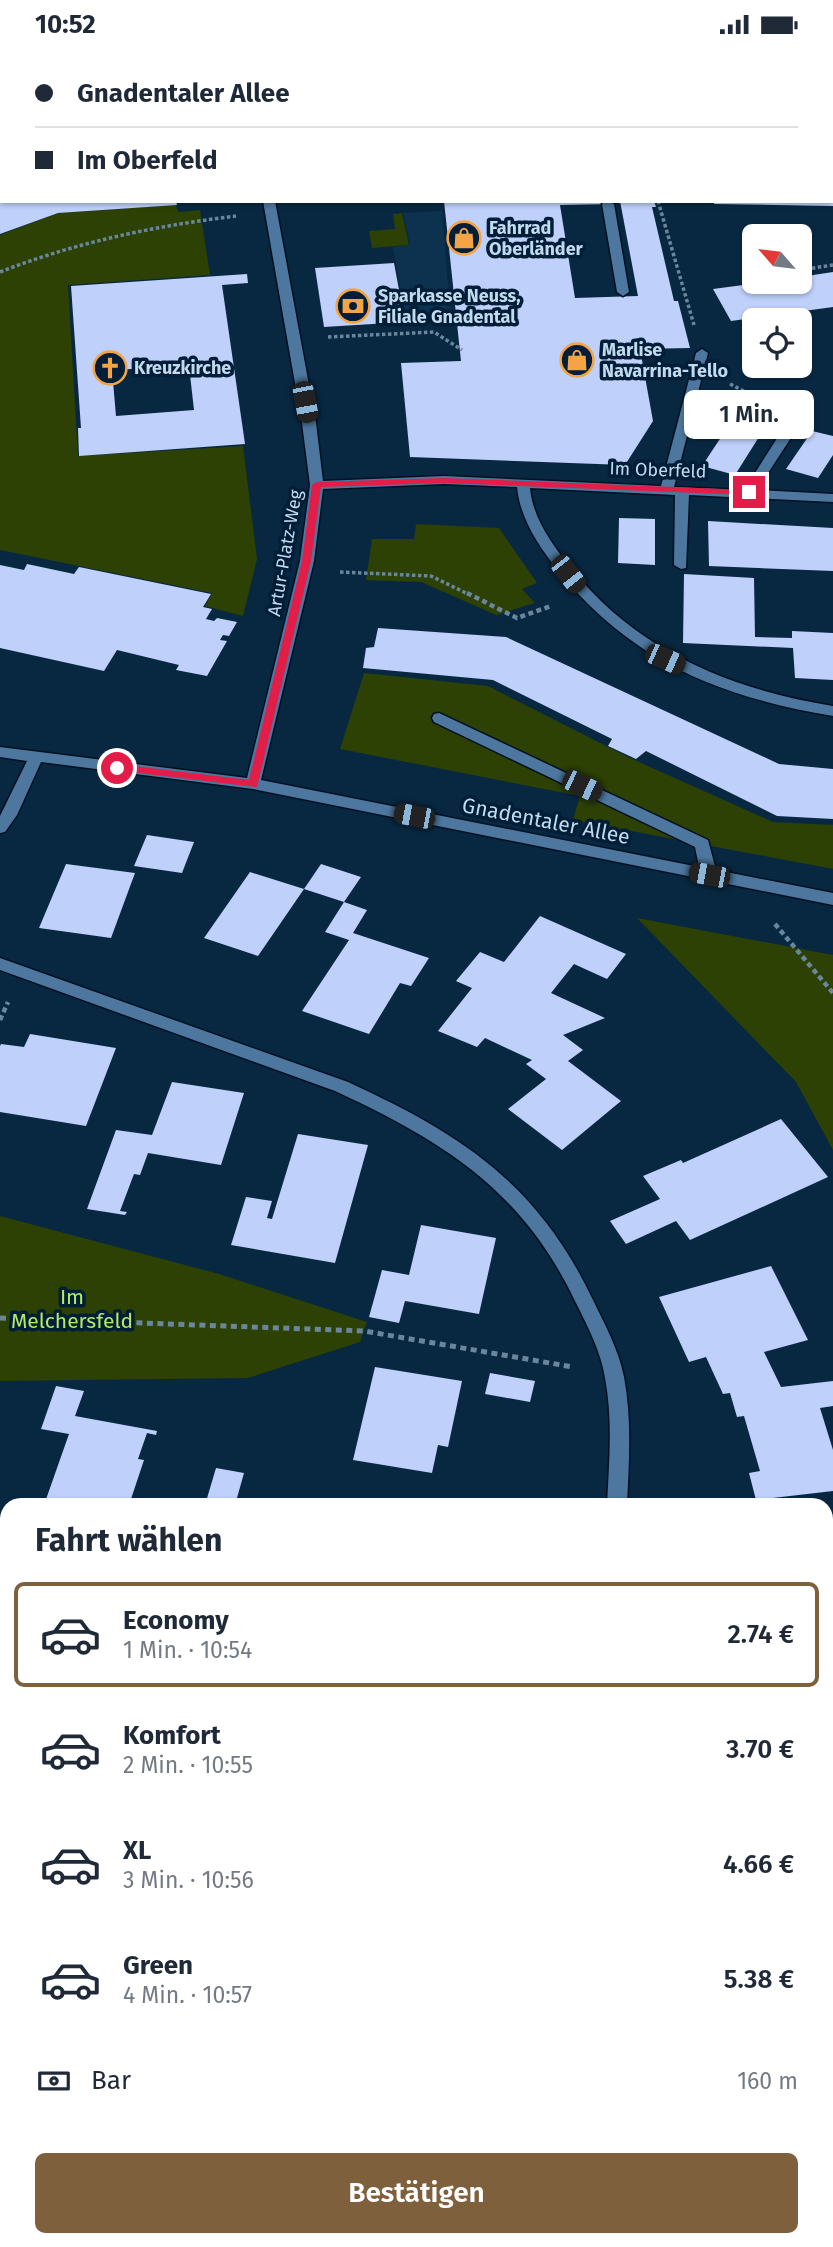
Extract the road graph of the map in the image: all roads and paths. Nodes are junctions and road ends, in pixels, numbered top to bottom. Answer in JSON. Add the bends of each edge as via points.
{"nodes":[{"id":1,"x":607,"y":204,"type":"dead end"},
{"id":2,"x":270,"y":206,"type":"edge"},
{"id":3,"x":833,"y":265,"type":"edge"},
{"id":4,"x":812,"y":268,"type":"edge"},
{"id":5,"x":0,"y":272,"type":"edge"},
{"id":6,"x":623,"y":292,"type":"dead end"},
{"id":7,"x":293,"y":339,"type":"junction"},
{"id":8,"x":462,"y":351,"type":"dead end"},
{"id":9,"x":702,"y":353,"type":"dead end"},
{"id":10,"x":793,"y":424,"type":"dead end"},
{"id":11,"x":317,"y":485,"type":"junction"},
{"id":12,"x":523,"y":485,"type":"junction"},
{"id":13,"x":667,"y":489,"type":"junction"},
{"id":14,"x":682,"y":489,"type":"junction"},
{"id":15,"x":749,"y":492,"type":"junction"},
{"id":16,"x":833,"y":498,"type":"edge"},
{"id":17,"x":681,"y":565,"type":"dead end"},
{"id":18,"x":304,"y":571,"type":"junction"},
{"id":19,"x":585,"y":595,"type":"junction"},
{"id":20,"x":833,"y":711,"type":"edge"},
{"id":21,"x":439,"y":717,"type":"dead end"},
{"id":22,"x":0,"y":753,"type":"edge"},
{"id":23,"x":36,"y":757,"type":"junction"},
{"id":24,"x":253,"y":784,"type":"junction"},
{"id":25,"x":0,"y":828,"type":"edge"},
{"id":26,"x":709,"y":875,"type":"junction"},
{"id":27,"x":738,"y":881,"type":"junction"},
{"id":28,"x":833,"y":899,"type":"edge"},
{"id":29,"x":0,"y":964,"type":"edge"},
{"id":30,"x":833,"y":993,"type":"edge"},
{"id":31,"x":0,"y":1318,"type":"edge"},
{"id":32,"x":615,"y":1374,"type":"junction"},
{"id":33,"x":617,"y":1498,"type":"edge"}],
"edges":[{"from":1,"to":6,"type":"street"},
{"from":2,"to":5,"type":"path","via":[[114,235]]},
{"from":2,"to":7,"type":"street","name":"Artur-Platz-Weg"},
{"from":3,"to":4,"type":"path"},
{"from":7,"to":8,"type":"path","via":[[434,332]]},
{"from":7,"to":11,"type":"street","name":"Artur-Platz-Weg"},
{"from":9,"to":13,"type":"street"},
{"from":10,"to":15,"type":"street"},
{"from":11,"to":12,"type":"street","name":"Im Oberfeld","via":[[444,480]]},
{"from":11,"to":18,"type":"street","name":"Artur-Platz-Weg"},
{"from":12,"to":13,"type":"street","name":"Im Oberfeld"},
{"from":12,"to":19,"type":"street","via":[[524,499],[540,535]]},
{"from":13,"to":14,"type":"street","name":"Im Oberfeld"},
{"from":14,"to":15,"type":"street","name":"Im Oberfeld"},
{"from":14,"to":17,"type":"street"},
{"from":15,"to":16,"type":"street","name":"Im Oberfeld"},
{"from":18,"to":19,"type":"path","via":[[431,576],[517,618]]},
{"from":18,"to":24,"type":"street","name":"Artur-Platz-Weg"},
{"from":19,"to":20,"type":"street","via":[[634,639],[665,659],[765,698]]},
{"from":21,"to":26,"type":"street","via":[[702,844]]},
{"from":22,"to":23,"type":"street","name":"Gnadentaler Allee"},
{"from":23,"to":24,"type":"street","name":"Gnadentaler Allee"},
{"from":23,"to":25,"type":"street"},
{"from":24,"to":26,"type":"street","name":"Gnadentaler Allee"},
{"from":26,"to":27,"type":"street","name":"Gnadentaler Allee"},
{"from":27,"to":28,"type":"street","name":"Gnadentaler Allee"},
{"from":27,"to":30,"type":"path"},
{"from":29,"to":32,"type":"street","via":[[310,1073],[422,1123],[514,1194],[553,1241],[584,1294]]},
{"from":31,"to":32,"type":"path","via":[[364,1331]]},
{"from":32,"to":33,"type":"street","via":[[621,1413]]}]}
